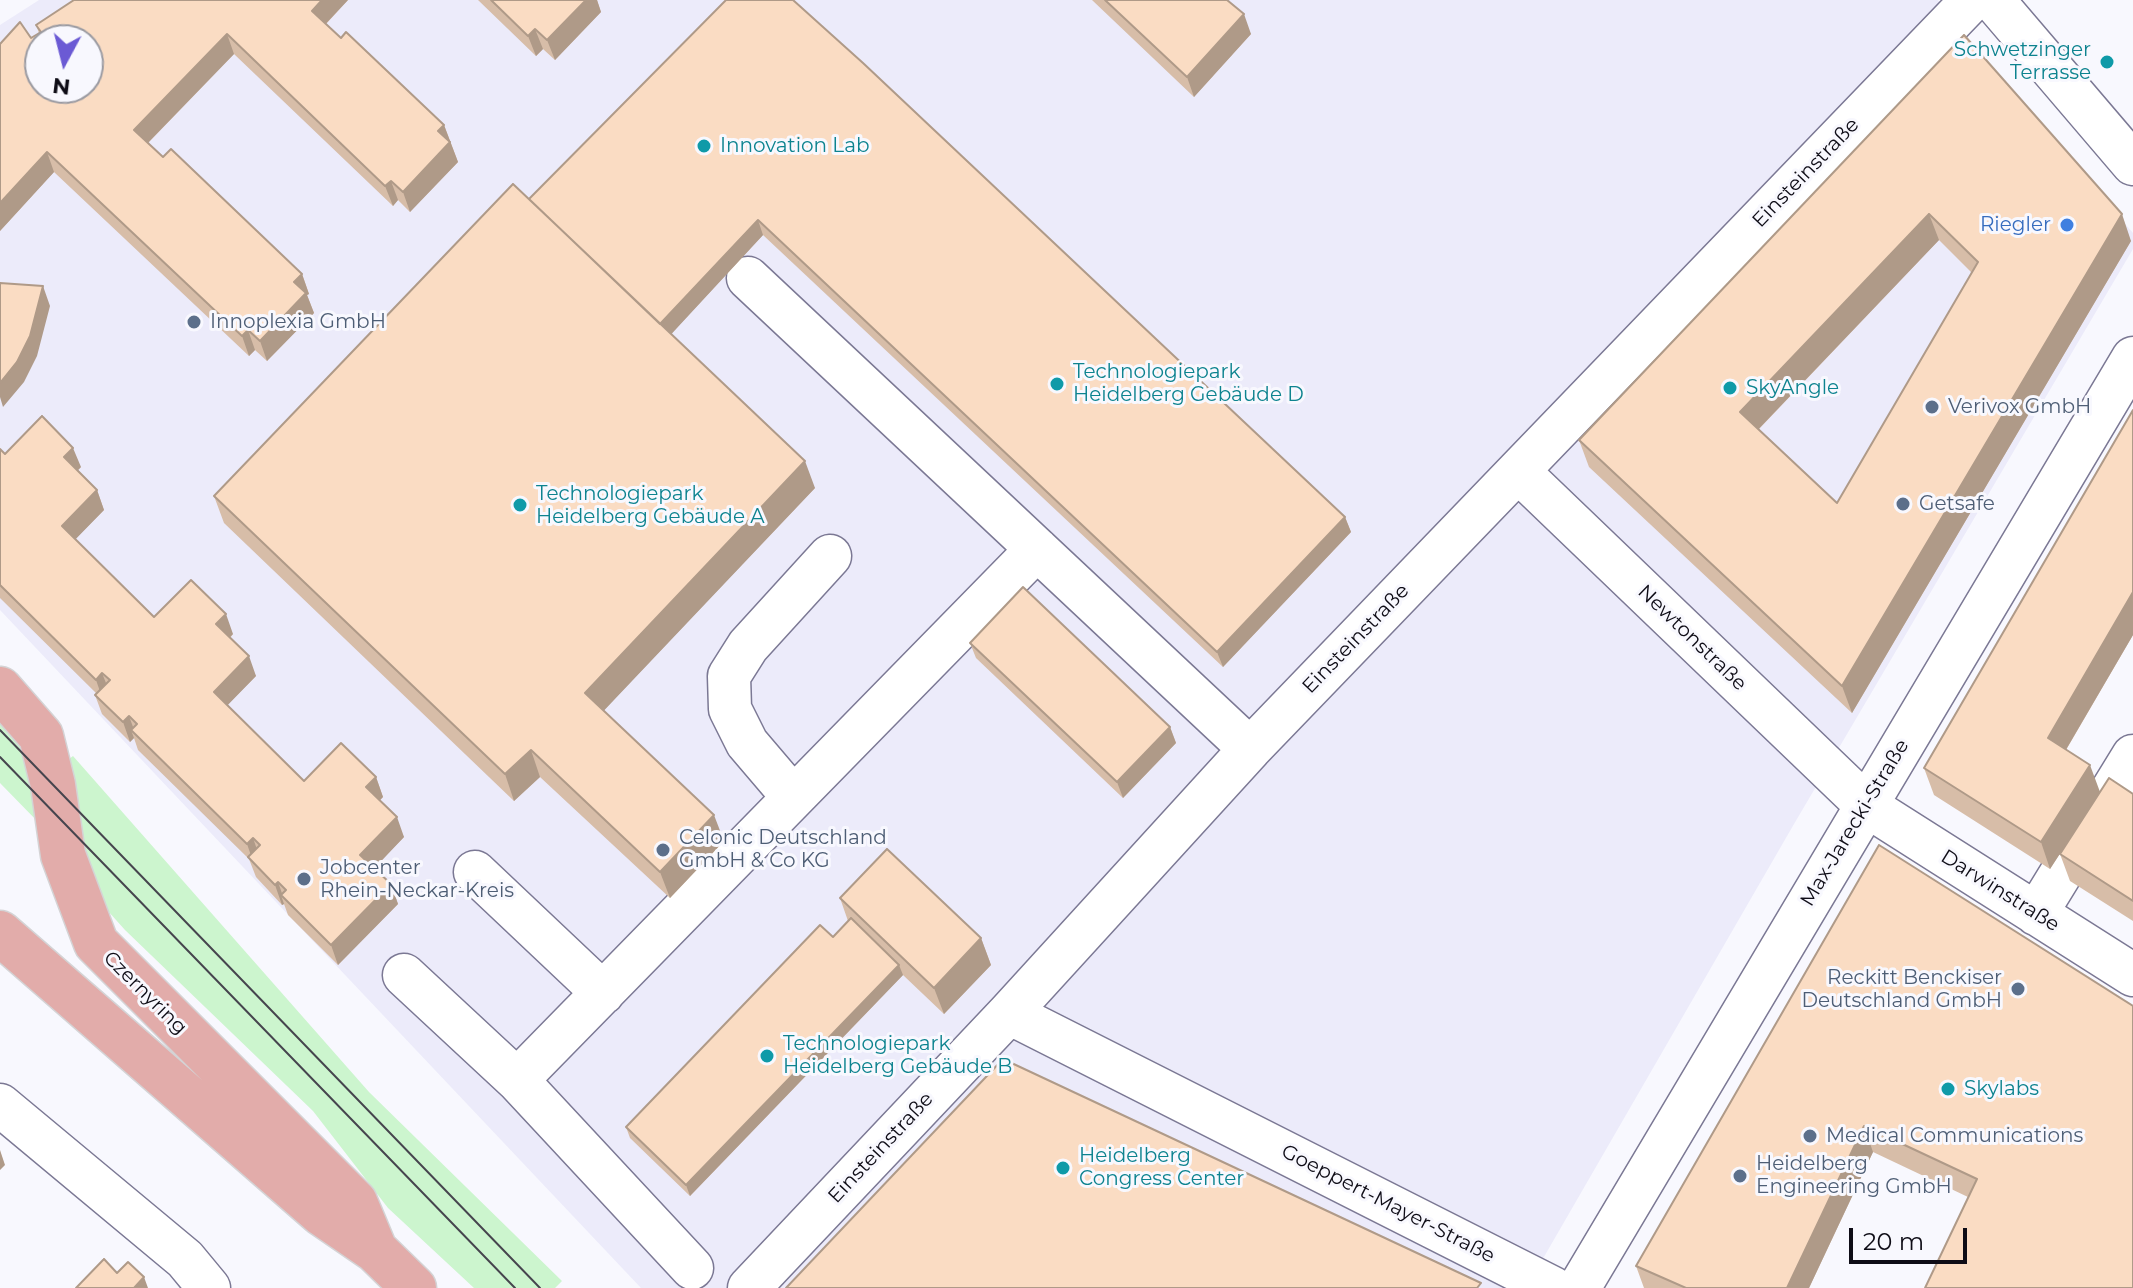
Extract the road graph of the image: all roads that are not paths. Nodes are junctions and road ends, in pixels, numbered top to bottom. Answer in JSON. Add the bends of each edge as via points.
{"nodes":[{"id":1,"x":1972,"y":0,"type":"edge"},
{"id":2,"x":1993,"y":0,"type":"edge"},
{"id":3,"x":2133,"y":164,"type":"edge"},
{"id":4,"x":748,"y":278,"type":"dead end"},
{"id":5,"x":2133,"y":358,"type":"edge"},
{"id":6,"x":1518,"y":471,"type":"junction"},
{"id":7,"x":1037,"y":549,"type":"junction"},
{"id":8,"x":830,"y":556,"type":"dead end"},
{"id":9,"x":0,"y":689,"type":"edge"},
{"id":10,"x":1250,"y":749,"type":"junction"},
{"id":11,"x":2133,"y":756,"type":"edge"},
{"id":12,"x":793,"y":797,"type":"junction"},
{"id":13,"x":1867,"y":806,"type":"junction"},
{"id":14,"x":475,"y":872,"type":"dead end"},
{"id":15,"x":0,"y":900,"type":"edge"},
{"id":16,"x":2036,"y":914,"type":"junction"},
{"id":17,"x":0,"y":933,"type":"edge"},
{"id":18,"x":50,"y":974,"type":"junction"},
{"id":19,"x":404,"y":975,"type":"dead end"},
{"id":20,"x":2133,"y":975,"type":"edge"},
{"id":21,"x":603,"y":993,"type":"junction"},
{"id":22,"x":1009,"y":1013,"type":"junction"},
{"id":23,"x":517,"y":1080,"type":"junction"},
{"id":24,"x":0,"y":1105,"type":"edge"},
{"id":25,"x":375,"y":1250,"type":"junction"},
{"id":26,"x":692,"y":1268,"type":"dead end"},
{"id":27,"x":209,"y":1288,"type":"edge"},
{"id":28,"x":414,"y":1288,"type":"edge"},
{"id":29,"x":749,"y":1288,"type":"edge"},
{"id":30,"x":1553,"y":1288,"type":"edge"},
{"id":31,"x":1579,"y":1288,"type":"edge"}],
"edges":[{"from":1,"to":6,"type":"street","name":"Einsteinstraße"},
{"from":2,"to":3,"type":"street"},
{"from":4,"to":7,"type":"street"},
{"from":5,"to":13,"type":"street","name":"Max-Jarecki-Straße","via":[[1983,646]]},
{"from":6,"to":10,"type":"street","name":"Einsteinstraße"},
{"from":6,"to":13,"type":"street","name":"Newtonstraße"},
{"from":7,"to":10,"type":"street"},
{"from":7,"to":12,"type":"street"},
{"from":8,"to":12,"type":"street","via":[[748,646],[729,676],[730,709],[747,743]]},
{"from":9,"to":25,"type":"main road","name":"Czernyring","via":[[41,736],[63,855],[96,943],[355,1202]]},
{"from":10,"to":22,"type":"street","name":"Einsteinstraße"},
{"from":11,"to":16,"type":"street"},
{"from":12,"to":21,"type":"street"},
{"from":13,"to":16,"type":"street","name":"Darwinstraße"},
{"from":13,"to":31,"type":"street","name":"Max-Jarecki-Straße"},
{"from":14,"to":21,"type":"street"},
{"from":15,"to":18,"type":"main road","name":"Czernyring"},
{"from":16,"to":20,"type":"street","name":"Darwinstraße"},
{"from":17,"to":18,"type":"main road","name":"Czernyring"},
{"from":18,"to":25,"type":"main road","name":"Czernyring","via":[[321,1213]]},
{"from":19,"to":23,"type":"street"},
{"from":21,"to":23,"type":"street"},
{"from":22,"to":29,"type":"street","name":"Einsteinstraße"},
{"from":22,"to":30,"type":"street","name":"Goeppert-Mayer-Straße","via":[[1303,1182]]},
{"from":23,"to":26,"type":"street"},
{"from":24,"to":27,"type":"street","via":[[185,1259]]},
{"from":25,"to":28,"type":"main road","name":"Czernyring"}]}
